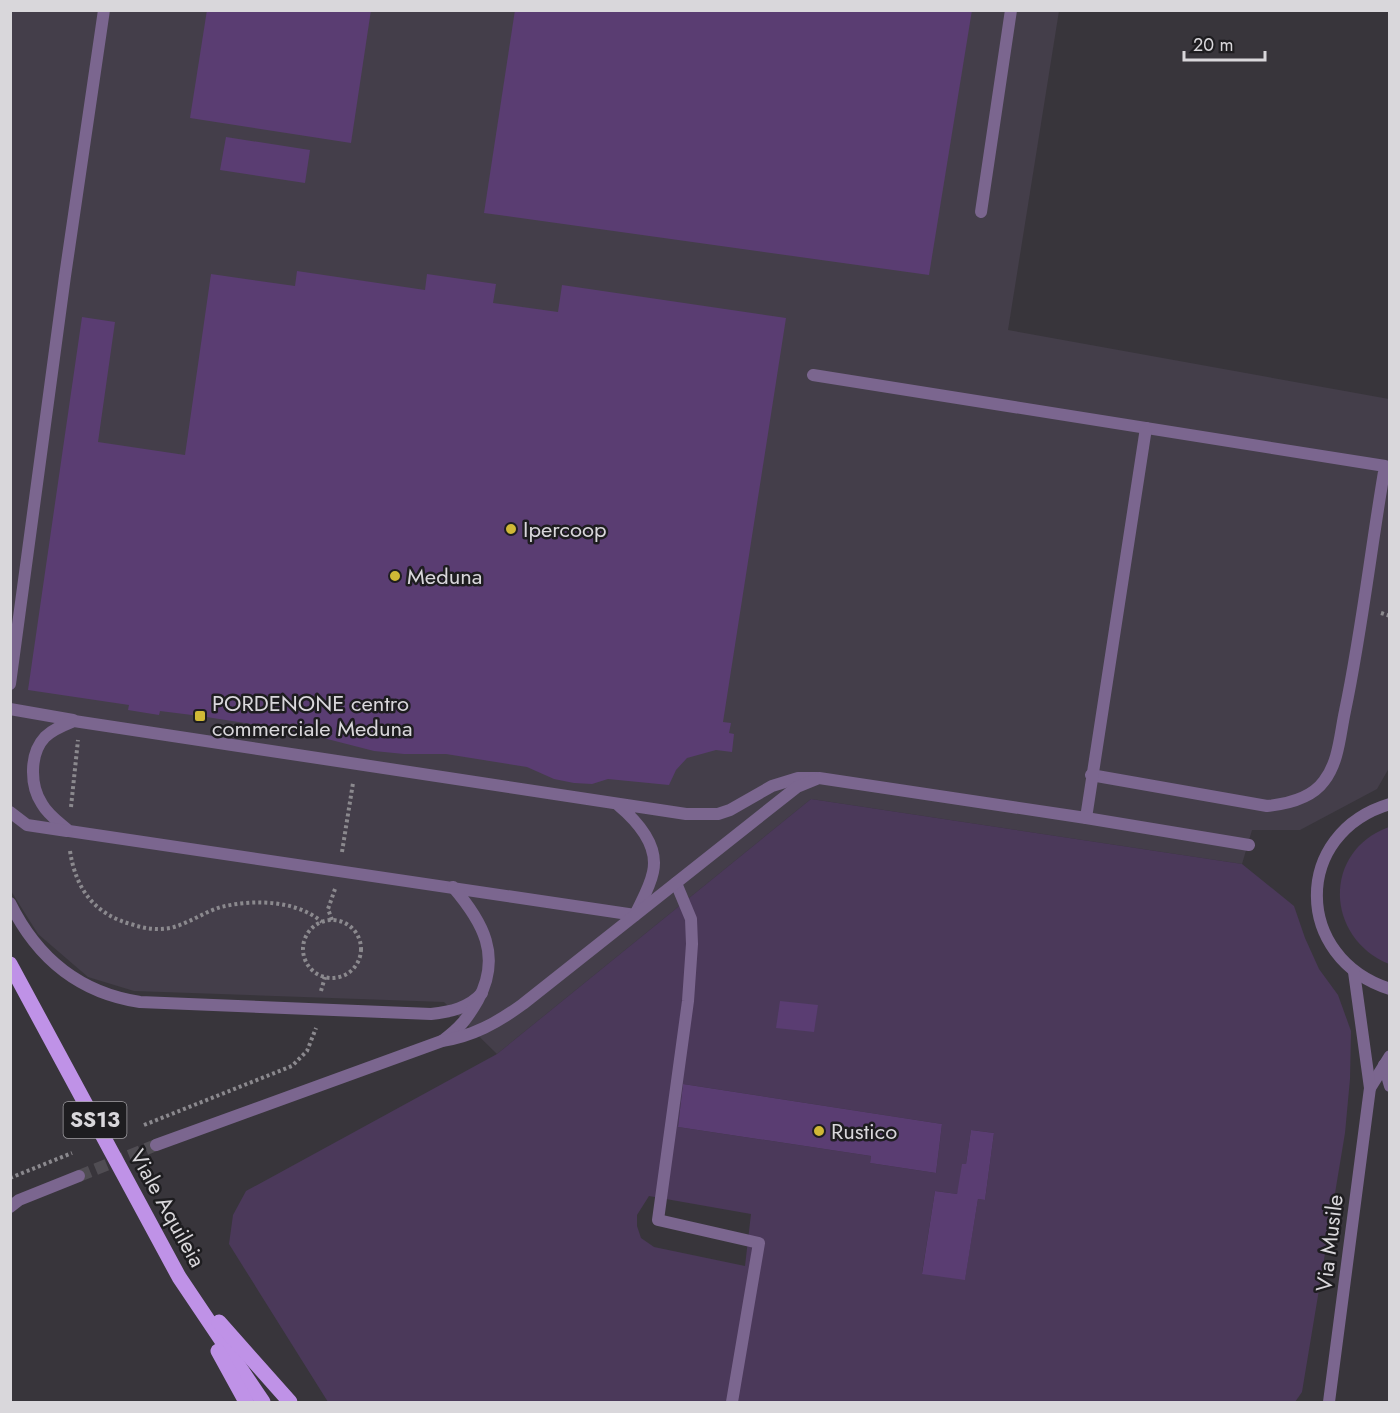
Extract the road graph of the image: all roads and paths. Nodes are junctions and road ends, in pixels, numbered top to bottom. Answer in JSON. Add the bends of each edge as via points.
{"nodes":[{"id":1,"x":104,"y":10,"type":"edge"},
{"id":2,"x":1011,"y":10,"type":"edge"},
{"id":3,"x":981,"y":212,"type":"dead end"},
{"id":4,"x":813,"y":375,"type":"dead end"},
{"id":5,"x":1146,"y":428,"type":"junction"},
{"id":6,"x":15,"y":628,"type":"edge"},
{"id":7,"x":10,"y":684,"type":"edge"},
{"id":8,"x":10,"y":709,"type":"edge"},
{"id":9,"x":74,"y":721,"type":"junction"},
{"id":10,"x":356,"y":764,"type":"junction"},
{"id":11,"x":1091,"y":776,"type":"junction"},
{"id":12,"x":819,"y":778,"type":"junction"},
{"id":13,"x":1389,"y":804,"type":"edge"},
{"id":14,"x":618,"y":805,"type":"junction"},
{"id":15,"x":10,"y":812,"type":"edge"},
{"id":16,"x":1086,"y":818,"type":"junction"},
{"id":17,"x":69,"y":831,"type":"junction"},
{"id":18,"x":1249,"y":845,"type":"dead end"},
{"id":19,"x":339,"y":871,"type":"junction"},
{"id":20,"x":676,"y":883,"type":"junction"},
{"id":21,"x":453,"y":887,"type":"junction"},
{"id":22,"x":10,"y":903,"type":"edge"},
{"id":23,"x":634,"y":915,"type":"junction"},
{"id":24,"x":332,"y":920,"type":"junction"},
{"id":25,"x":10,"y":964,"type":"edge"},
{"id":26,"x":1354,"y":972,"type":"junction"},
{"id":27,"x":325,"y":977,"type":"junction"},
{"id":28,"x":1389,"y":989,"type":"edge"},
{"id":29,"x":482,"y":993,"type":"junction"},
{"id":30,"x":318,"y":1010,"type":"junction"},
{"id":31,"x":442,"y":1041,"type":"junction"},
{"id":32,"x":1387,"y":1060,"type":"edge"},
{"id":33,"x":1389,"y":1086,"type":"edge"},
{"id":34,"x":1370,"y":1088,"type":"junction"},
{"id":35,"x":144,"y":1125,"type":"dead end"},
{"id":36,"x":156,"y":1145,"type":"tunnel mouth"},
{"id":37,"x":72,"y":1154,"type":"dead end"},
{"id":38,"x":79,"y":1176,"type":"tunnel mouth"},
{"id":39,"x":10,"y":1178,"type":"edge"},
{"id":40,"x":10,"y":1207,"type":"edge"},
{"id":41,"x":179,"y":1277,"type":"junction"},
{"id":42,"x":246,"y":1402,"type":"edge"},
{"id":43,"x":263,"y":1402,"type":"edge"},
{"id":44,"x":290,"y":1402,"type":"edge"},
{"id":45,"x":732,"y":1402,"type":"edge"},
{"id":46,"x":1329,"y":1402,"type":"edge"}],
"edges":[{"from":1,"to":6,"type":"street"},
{"from":2,"to":3,"type":"street"},
{"from":4,"to":5,"type":"street"},
{"from":5,"to":11,"type":"street"},
{"from":5,"to":11,"type":"street","via":[[1385,466],[1353,674],[1332,766],[1320,786],[1288,803],[1267,806]]},
{"from":6,"to":7,"type":"street"},
{"from":8,"to":9,"type":"street"},
{"from":9,"to":10,"type":"street"},
{"from":9,"to":17,"type":"street","via":[[45,738],[35,755],[33,772],[42,806]]},
{"from":10,"to":14,"type":"street"},
{"from":10,"to":19,"type":"path"},
{"from":11,"to":16,"type":"street"},
{"from":12,"to":14,"type":"street","via":[[798,778],[772,786],[718,814]]},
{"from":12,"to":16,"type":"street"},
{"from":12,"to":20,"type":"street","via":[[797,787]]},
{"from":13,"to":26,"type":"street","via":[[1369,811],[1341,833],[1323,860],[1318,879],[1317,912],[1324,935]]},
{"from":14,"to":23,"type":"street","via":[[641,829],[653,850],[654,872]]},
{"from":15,"to":17,"type":"street","via":[[27,825]]},
{"from":16,"to":18,"type":"street"},
{"from":17,"to":19,"type":"street"},
{"from":19,"to":21,"type":"street"},
{"from":19,"to":24,"type":"path","via":[[328,909]]},
{"from":20,"to":23,"type":"street"},
{"from":20,"to":45,"type":"street","via":[[691,919],[692,944],[658,1220],[759,1243]]},
{"from":21,"to":23,"type":"street"},
{"from":21,"to":29,"type":"street","via":[[475,913],[486,938],[489,961]]},
{"from":22,"to":30,"type":"street","via":[[33,943],[80,982],[110,995],[140,1002]]},
{"from":23,"to":31,"type":"street","via":[[503,1019],[487,1028]]},
{"from":24,"to":27,"type":"path","via":[[322,922],[308,933],[303,950],[309,967]]},
{"from":24,"to":27,"type":"path","via":[[350,926],[360,943],[360,953],[352,970],[334,978]]},
{"from":25,"to":41,"type":"main road","name":"Viale Aquileia","number":"SS13"},
{"from":26,"to":28,"type":"street"},
{"from":26,"to":34,"type":"street","name":"Via Musile"},
{"from":27,"to":30,"type":"path"},
{"from":29,"to":30,"type":"street","via":[[466,1006],[443,1012]]},
{"from":29,"to":31,"type":"street","via":[[463,1025]]},
{"from":30,"to":35,"type":"path","via":[[308,1051],[292,1066]]},
{"from":31,"to":36,"type":"street"},
{"from":32,"to":33,"type":"street"},
{"from":32,"to":34,"type":"street","name":"Via Musile"},
{"from":34,"to":46,"type":"street","name":"Via Musile"},
{"from":37,"to":39,"type":"path"},
{"from":38,"to":40,"type":"street"},
{"from":41,"to":42,"type":"main road"},
{"from":41,"to":43,"type":"main road","name":"Viale Aquileia","number":"SS13"},
{"from":41,"to":44,"type":"main road"}]}
